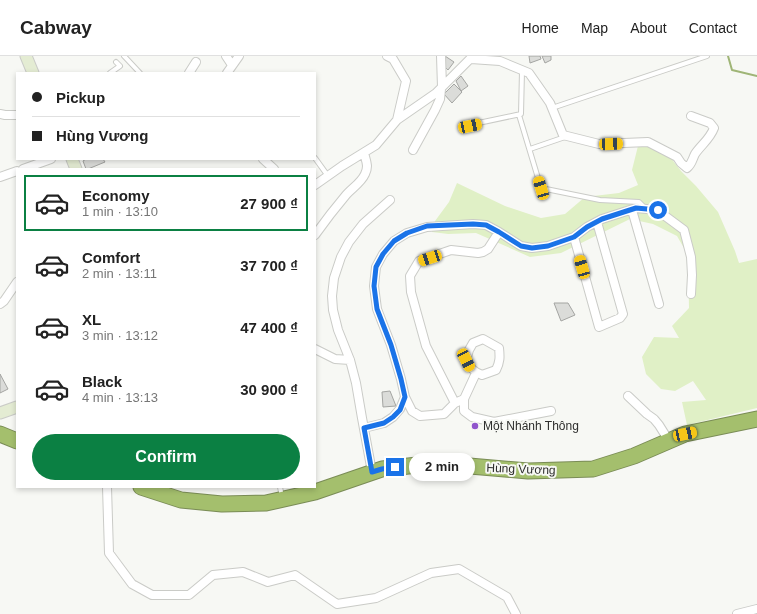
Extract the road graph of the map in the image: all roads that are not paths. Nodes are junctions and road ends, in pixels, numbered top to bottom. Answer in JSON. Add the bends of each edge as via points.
{"nodes":[{"id":1,"x":26,"y":56,"type":"edge"},
{"id":2,"x":124,"y":56,"type":"edge"},
{"id":3,"x":226,"y":56,"type":"edge"},
{"id":4,"x":238,"y":56,"type":"edge"},
{"id":5,"x":387,"y":56,"type":"edge"},
{"id":6,"x":441,"y":56,"type":"edge"},
{"id":7,"x":707,"y":56,"type":"edge"},
{"id":8,"x":472,"y":57,"type":"edge"},
{"id":9,"x":116,"y":62,"type":"dead end"},
{"id":10,"x":196,"y":62,"type":"dead end"},
{"id":11,"x":232,"y":65,"type":"junction"},
{"id":12,"x":522,"y":70,"type":"junction"},
{"id":13,"x":33,"y":72,"type":"edge"},
{"id":14,"x":111,"y":72,"type":"edge"},
{"id":15,"x":139,"y":72,"type":"edge"},
{"id":16,"x":190,"y":72,"type":"edge"},
{"id":17,"x":228,"y":72,"type":"edge"},
{"id":18,"x":442,"y":88,"type":"junction"},
{"id":19,"x":552,"y":108,"type":"junction"},
{"id":20,"x":0,"y":114,"type":"edge"},
{"id":21,"x":16,"y":115,"type":"edge"},
{"id":22,"x":519,"y":115,"type":"junction"},
{"id":23,"x":691,"y":116,"type":"dead end"},
{"id":24,"x":397,"y":120,"type":"junction"},
{"id":25,"x":470,"y":126,"type":"dead end"},
{"id":26,"x":568,"y":136,"type":"junction"},
{"id":27,"x":530,"y":149,"type":"junction"},
{"id":28,"x":413,"y":150,"type":"dead end"},
{"id":29,"x":364,"y":153,"type":"junction"},
{"id":30,"x":316,"y":159,"type":"edge"},
{"id":31,"x":48,"y":160,"type":"edge"},
{"id":32,"x":264,"y":160,"type":"edge"},
{"id":33,"x":26,"y":168,"type":"edge"},
{"id":34,"x":273,"y":168,"type":"edge"},
{"id":35,"x":16,"y":171,"type":"edge"},
{"id":36,"x":328,"y":176,"type":"junction"},
{"id":37,"x":0,"y":177,"type":"edge"},
{"id":38,"x":316,"y":184,"type":"edge"},
{"id":39,"x":390,"y":200,"type":"dead end"},
{"id":40,"x":632,"y":210,"type":"junction"},
{"id":41,"x":647,"y":210,"type":"junction"},
{"id":42,"x":597,"y":222,"type":"junction"},
{"id":43,"x":499,"y":232,"type":"junction"},
{"id":44,"x":316,"y":234,"type":"edge"},
{"id":45,"x":574,"y":237,"type":"junction"},
{"id":46,"x":16,"y":283,"type":"edge"},
{"id":47,"x":691,"y":294,"type":"dead end"},
{"id":48,"x":0,"y":304,"type":"edge"},
{"id":49,"x":659,"y":304,"type":"dead end"},
{"id":50,"x":316,"y":350,"type":"edge"},
{"id":51,"x":350,"y":360,"type":"junction"},
{"id":52,"x":476,"y":373,"type":"junction"},
{"id":53,"x":628,"y":396,"type":"dead end"},
{"id":54,"x":405,"y":397,"type":"junction"},
{"id":55,"x":464,"y":399,"type":"junction"},
{"id":56,"x":455,"y":403,"type":"junction"},
{"id":57,"x":16,"y":407,"type":"edge"},
{"id":58,"x":551,"y":411,"type":"dead end"},
{"id":59,"x":0,"y":413,"type":"edge"},
{"id":60,"x":757,"y":419,"type":"edge"},
{"id":61,"x":364,"y":428,"type":"junction"},
{"id":62,"x":0,"y":434,"type":"edge"},
{"id":63,"x":16,"y":441,"type":"edge"},
{"id":64,"x":669,"y":441,"type":"junction"},
{"id":65,"x":372,"y":472,"type":"junction"},
{"id":66,"x":107,"y":488,"type":"edge"},
{"id":67,"x":144,"y":488,"type":"edge"},
{"id":68,"x":282,"y":493,"type":"edge"},
{"id":69,"x":757,"y":609,"type":"edge"},
{"id":70,"x":516,"y":614,"type":"edge"},
{"id":71,"x":737,"y":614,"type":"edge"}],
"edges":[{"from":1,"to":13,"type":"street"},
{"from":2,"to":15,"type":"lane"},
{"from":3,"to":11,"type":"street"},
{"from":4,"to":11,"type":"street"},
{"from":5,"to":24,"type":"street","via":[[393,59],[406,81]]},
{"from":6,"to":18,"type":"street"},
{"from":7,"to":19,"type":"lane"},
{"from":8,"to":12,"type":"street","via":[[500,61]]},
{"from":8,"to":18,"type":"street"},
{"from":9,"to":14,"type":"lane","via":[[120,66]]},
{"from":10,"to":16,"type":"street"},
{"from":11,"to":17,"type":"street"},
{"from":12,"to":19,"type":"street","via":[[529,73]]},
{"from":12,"to":22,"type":"lane"},
{"from":18,"to":24,"type":"street"},
{"from":18,"to":28,"type":"street","via":[[435,110]]},
{"from":19,"to":26,"type":"street","via":[[564,135]]},
{"from":20,"to":21,"type":"street"},
{"from":22,"to":25,"type":"lane"},
{"from":22,"to":27,"type":"lane"},
{"from":23,"to":26,"type":"street","via":[[710,123],[714,128],[688,168],[677,157],[648,142],[599,144]]},
{"from":24,"to":29,"type":"street","via":[[376,145]]},
{"from":26,"to":27,"type":"lane"},
{"from":27,"to":41,"type":"lane","via":[[541,188],[600,200],[639,202]]},
{"from":29,"to":36,"type":"street"},
{"from":29,"to":44,"type":"street","via":[[367,165],[362,179],[329,215]]},
{"from":30,"to":36,"type":"lane"},
{"from":31,"to":33,"type":"street"},
{"from":32,"to":34,"type":"street"},
{"from":35,"to":37,"type":"street"},
{"from":36,"to":38,"type":"street"},
{"from":39,"to":51,"type":"street","via":[[363,224],[349,242],[334,278],[333,310]]},
{"from":40,"to":41,"type":"street"},
{"from":40,"to":42,"type":"street"},
{"from":40,"to":49,"type":"street"},
{"from":41,"to":47,"type":"street","via":[[658,210],[684,230],[691,257]]},
{"from":42,"to":45,"type":"street"},
{"from":42,"to":45,"type":"street","via":[[623,314],[620,318],[599,327]]},
{"from":43,"to":45,"type":"street","via":[[521,246],[532,248],[548,246]]},
{"from":43,"to":54,"type":"street","via":[[486,225],[427,226],[394,241],[383,254],[376,267],[374,286],[377,309],[391,345]]},
{"from":43,"to":56,"type":"street","via":[[488,249],[483,252],[451,250],[419,261],[410,276],[411,292],[426,346]]},
{"from":46,"to":48,"type":"street"},
{"from":50,"to":51,"type":"street","via":[[335,359]]},
{"from":51,"to":61,"type":"street"},
{"from":52,"to":52,"type":"street","via":[[466,360],[473,343],[483,338],[499,348],[499,364],[496,370],[482,375]]},
{"from":52,"to":55,"type":"street"},
{"from":53,"to":64,"type":"street","via":[[654,419]]},
{"from":54,"to":56,"type":"street","via":[[412,411],[420,416],[444,414]]},
{"from":54,"to":61,"type":"street","via":[[400,410],[393,417],[384,423]]},
{"from":55,"to":56,"type":"street"},
{"from":55,"to":58,"type":"street","via":[[464,411],[472,417],[494,422]]},
{"from":57,"to":59,"type":"street"},
{"from":60,"to":64,"type":"highway","name":"Hùng Vương","via":[[685,434]]},
{"from":61,"to":65,"type":"street"},
{"from":62,"to":63,"type":"highway"},
{"from":64,"to":65,"type":"highway","name":"Hùng Vương","via":[[593,469],[528,471],[435,463]]},
{"from":65,"to":68,"type":"highway","name":"Hùng Vương","via":[[315,492]]},
{"from":66,"to":70,"type":"street","via":[[109,553],[132,584],[152,595],[189,595],[213,574],[243,572],[268,582],[294,575],[337,604],[376,598],[431,573],[459,570],[507,597]]},
{"from":67,"to":68,"type":"highway","name":"Hùng Vương","via":[[181,500],[222,504],[266,503]]},
{"from":69,"to":71,"type":"street"}]}
